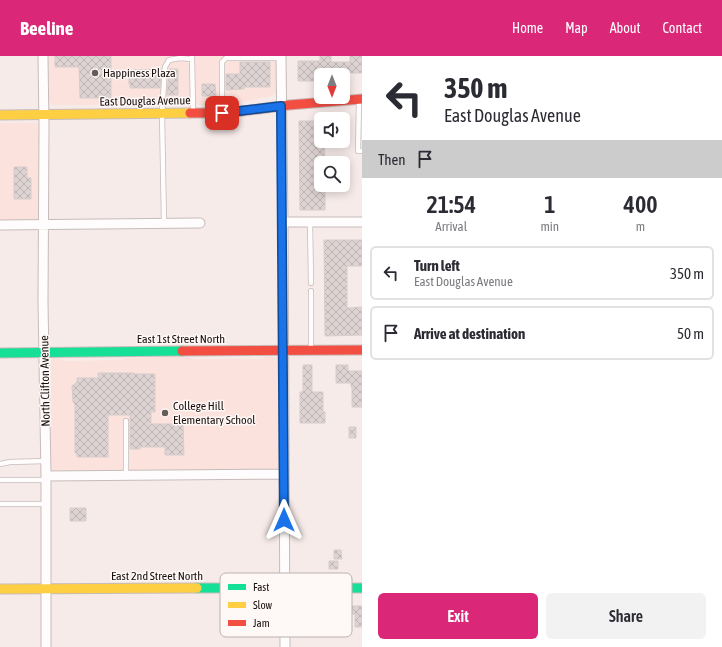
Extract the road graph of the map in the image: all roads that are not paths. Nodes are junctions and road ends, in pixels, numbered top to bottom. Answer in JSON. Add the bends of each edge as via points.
{"nodes":[{"id":1,"x":43,"y":56,"type":"edge"},
{"id":2,"x":281,"y":57,"type":"edge"},
{"id":3,"x":192,"y":58,"type":"edge"},
{"id":4,"x":360,"y":99,"type":"edge"},
{"id":5,"x":281,"y":106,"type":"junction"},
{"id":6,"x":162,"y":113,"type":"junction"},
{"id":7,"x":193,"y":113,"type":"junction"},
{"id":8,"x":222,"y":113,"type":"junction"},
{"id":9,"x":44,"y":114,"type":"junction"},
{"id":10,"x":0,"y":115,"type":"edge"},
{"id":11,"x":362,"y":151,"type":"edge"},
{"id":12,"x":283,"y":222,"type":"junction"},
{"id":13,"x":310,"y":222,"type":"junction"},
{"id":14,"x":362,"y":222,"type":"edge"},
{"id":15,"x":200,"y":223,"type":"dead end"},
{"id":16,"x":164,"y":224,"type":"junction"},
{"id":17,"x":0,"y":225,"type":"edge"},
{"id":18,"x":44,"y":225,"type":"junction"},
{"id":19,"x":311,"y":283,"type":"dead end"},
{"id":20,"x":311,"y":291,"type":"dead end"},
{"id":21,"x":283,"y":350,"type":"junction"},
{"id":22,"x":311,"y":350,"type":"junction"},
{"id":23,"x":362,"y":350,"type":"edge"},
{"id":24,"x":44,"y":352,"type":"junction"},
{"id":25,"x":0,"y":353,"type":"edge"},
{"id":26,"x":126,"y":421,"type":"dead end"},
{"id":27,"x":46,"y":462,"type":"junction"},
{"id":28,"x":0,"y":464,"type":"edge"},
{"id":29,"x":284,"y":474,"type":"junction"},
{"id":30,"x":126,"y":476,"type":"junction"},
{"id":31,"x":46,"y":478,"type":"junction"},
{"id":32,"x":0,"y":480,"type":"edge"},
{"id":33,"x":0,"y":504,"type":"edge"},
{"id":34,"x":46,"y":504,"type":"junction"},
{"id":35,"x":284,"y":573,"type":"edge"},
{"id":36,"x":220,"y":588,"type":"edge"},
{"id":37,"x":0,"y":589,"type":"edge"},
{"id":38,"x":46,"y":589,"type":"junction"},
{"id":39,"x":285,"y":637,"type":"edge"},
{"id":40,"x":46,"y":647,"type":"edge"},
{"id":41,"x":285,"y":647,"type":"edge"}],
"edges":[{"from":1,"to":9,"type":"street","name":"North Clifton Avenue"},
{"from":2,"to":5,"type":"street"},
{"from":2,"to":8,"type":"lane","via":[[226,58],[222,62]]},
{"from":3,"to":6,"type":"lane","via":[[169,60],[165,67]]},
{"from":3,"to":7,"type":"lane"},
{"from":4,"to":5,"type":"street","name":"East Douglas Avenue"},
{"from":4,"to":11,"type":"lane","via":[[358,151]]},
{"from":5,"to":8,"type":"street","name":"East Douglas Avenue"},
{"from":5,"to":12,"type":"street"},
{"from":6,"to":7,"type":"street","name":"East Douglas Avenue"},
{"from":6,"to":9,"type":"street","name":"East Douglas Avenue"},
{"from":6,"to":16,"type":"lane"},
{"from":7,"to":8,"type":"street","name":"East Douglas Avenue"},
{"from":9,"to":10,"type":"street","name":"East Douglas Avenue"},
{"from":9,"to":18,"type":"street","name":"North Clifton Avenue"},
{"from":12,"to":13,"type":"street"},
{"from":12,"to":21,"type":"street"},
{"from":13,"to":14,"type":"street"},
{"from":13,"to":19,"type":"lane"},
{"from":15,"to":16,"type":"street"},
{"from":16,"to":18,"type":"street"},
{"from":17,"to":18,"type":"street"},
{"from":18,"to":24,"type":"street","name":"North Clifton Avenue"},
{"from":20,"to":22,"type":"lane"},
{"from":21,"to":22,"type":"street","name":"East 1st Street North"},
{"from":21,"to":24,"type":"street","name":"East 1st Street North"},
{"from":21,"to":29,"type":"street"},
{"from":22,"to":23,"type":"street","name":"East 1st Street North"},
{"from":24,"to":25,"type":"street","name":"East 1st Street North"},
{"from":24,"to":27,"type":"street","name":"North Clifton Avenue"},
{"from":26,"to":30,"type":"lane"},
{"from":27,"to":28,"type":"lane"},
{"from":27,"to":31,"type":"street","name":"North Clifton Avenue"},
{"from":29,"to":30,"type":"street"},
{"from":29,"to":35,"type":"street"},
{"from":30,"to":31,"type":"street"},
{"from":31,"to":32,"type":"lane"},
{"from":31,"to":34,"type":"street","name":"North Clifton Avenue"},
{"from":33,"to":34,"type":"lane"},
{"from":34,"to":38,"type":"street","name":"North Clifton Avenue"},
{"from":36,"to":38,"type":"street","name":"East 2nd Street North"},
{"from":37,"to":38,"type":"street","name":"East 2nd Street North"},
{"from":38,"to":40,"type":"street","name":"North Clifton Avenue"},
{"from":39,"to":41,"type":"street"}]}
